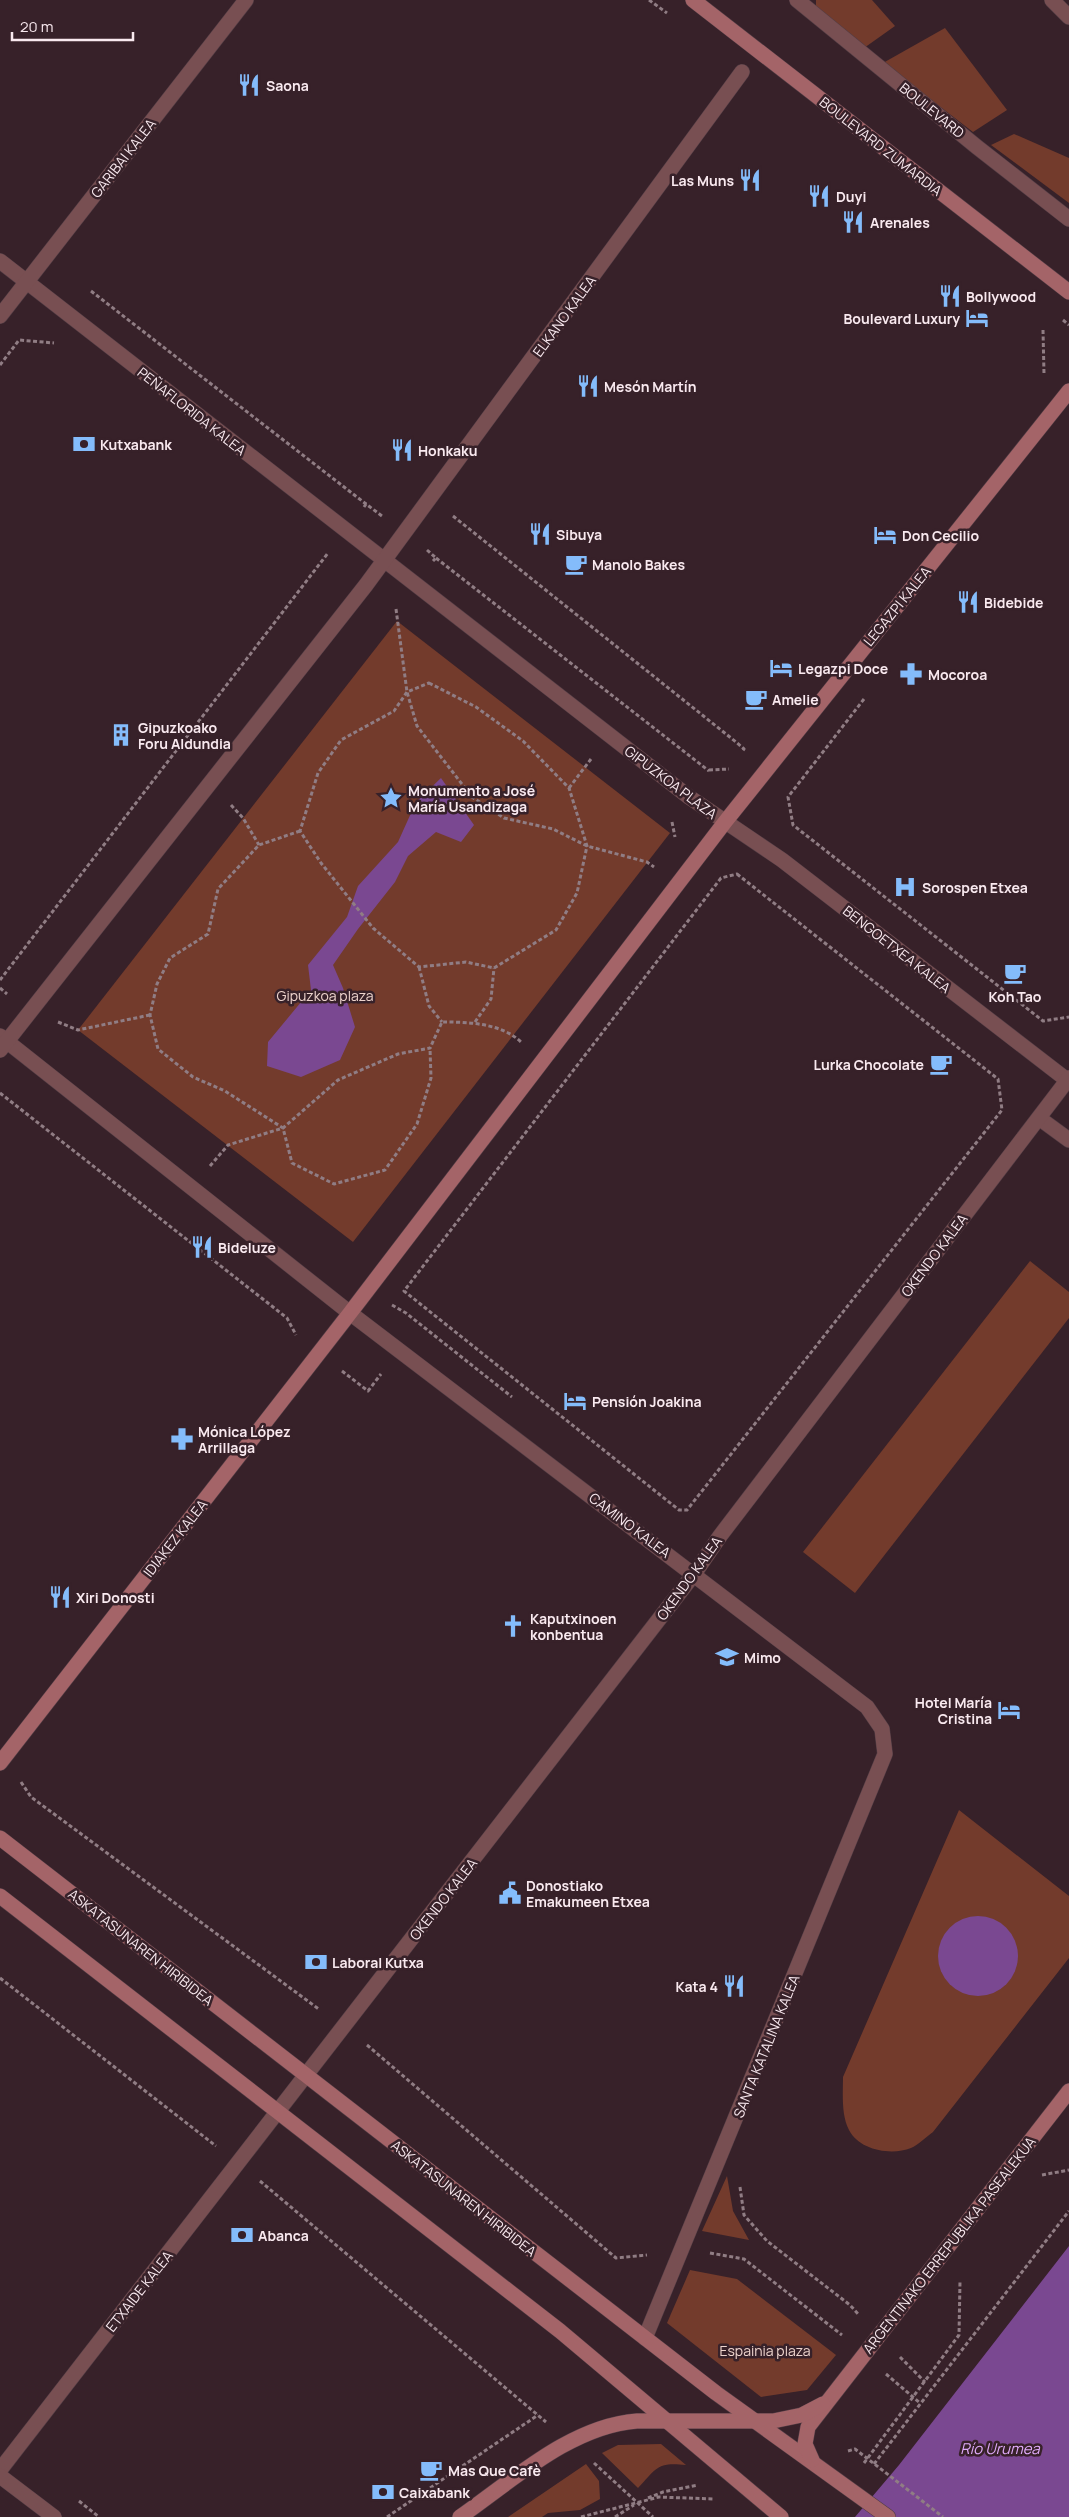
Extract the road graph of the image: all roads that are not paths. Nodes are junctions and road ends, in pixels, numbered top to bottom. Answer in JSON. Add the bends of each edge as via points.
{"nodes":[{"id":1,"x":246,"y":0,"type":"edge"},
{"id":2,"x":693,"y":0,"type":"edge"},
{"id":3,"x":797,"y":0,"type":"edge"},
{"id":4,"x":1052,"y":0,"type":"edge"},
{"id":5,"x":1069,"y":17,"type":"edge"},
{"id":6,"x":742,"y":72,"type":"dead end"},
{"id":7,"x":1069,"y":218,"type":"edge"},
{"id":8,"x":0,"y":261,"type":"edge"},
{"id":9,"x":27,"y":282,"type":"junction"},
{"id":10,"x":1069,"y":292,"type":"edge"},
{"id":11,"x":0,"y":316,"type":"edge"},
{"id":12,"x":1069,"y":391,"type":"edge"},
{"id":13,"x":384,"y":560,"type":"junction"},
{"id":14,"x":725,"y":822,"type":"junction"},
{"id":15,"x":2,"y":1043,"type":"edge"},
{"id":16,"x":1068,"y":1079,"type":"edge"},
{"id":17,"x":1038,"y":1118,"type":"junction"},
{"id":18,"x":1069,"y":1140,"type":"edge"},
{"id":19,"x":350,"y":1313,"type":"junction"},
{"id":20,"x":694,"y":1574,"type":"junction"},
{"id":21,"x":885,"y":1754,"type":"joint"},
{"id":22,"x":2,"y":1760,"type":"edge"},
{"id":23,"x":0,"y":1838,"type":"edge"},
{"id":24,"x":0,"y":1896,"type":"edge"},
{"id":25,"x":306,"y":2075,"type":"junction"},
{"id":26,"x":1069,"y":2091,"type":"edge"},
{"id":27,"x":278,"y":2111,"type":"junction"},
{"id":28,"x":645,"y":2338,"type":"junction"},
{"id":29,"x":828,"y":2400,"type":"junction"},
{"id":30,"x":665,"y":2421,"type":"junction"},
{"id":31,"x":757,"y":2421,"type":"junction"},
{"id":32,"x":813,"y":2461,"type":"junction"},
{"id":33,"x":0,"y":2470,"type":"edge"},
{"id":34,"x":0,"y":2476,"type":"edge"},
{"id":35,"x":54,"y":2517,"type":"edge"},
{"id":36,"x":460,"y":2517,"type":"edge"},
{"id":37,"x":781,"y":2517,"type":"edge"},
{"id":38,"x":888,"y":2517,"type":"edge"}],
"edges":[{"from":1,"to":9,"type":"street","name":"GARIBAI KALEA"},
{"from":2,"to":10,"type":"main road","name":"BOULEVARD ZUMARDIA"},
{"from":3,"to":7,"type":"street","name":"BOULEVARD"},
{"from":4,"to":5,"type":"street"},
{"from":6,"to":13,"type":"street","name":"ELKANO KALEA"},
{"from":8,"to":9,"type":"street","name":"PEÑAFLORIDA KALEA"},
{"from":9,"to":11,"type":"street","name":"GARIBAI KALEA"},
{"from":9,"to":13,"type":"street","name":"PEÑAFLORIDA KALEA"},
{"from":12,"to":14,"type":"main road","name":"LEGAZPI KALEA"},
{"from":13,"to":14,"type":"street","name":"GIPUZKOA PLAZA"},
{"from":13,"to":15,"type":"street"},
{"from":14,"to":16,"type":"street","name":"BENGOETXEA KALEA","via":[[782,860]]},
{"from":14,"to":19,"type":"main road","name":"GIPUZKOA PLAZA"},
{"from":15,"to":19,"type":"street"},
{"from":16,"to":17,"type":"street","name":"OKENDO KALEA"},
{"from":17,"to":18,"type":"street"},
{"from":17,"to":20,"type":"street","name":"OKENDO KALEA"},
{"from":19,"to":20,"type":"street","name":"CAMINO KALEA"},
{"from":19,"to":22,"type":"main road","name":"IDIAKEZ KALEA"},
{"from":20,"to":21,"type":"street","name":"CAMINO KALEA","via":[[867,1707],[882,1728]]},
{"from":20,"to":25,"type":"street","name":"OKENDO KALEA"},
{"from":21,"to":28,"type":"street","name":"SANTA KATALINA KALEA"},
{"from":23,"to":25,"type":"main road","name":"ASKATASUNAREN HIRIBIDEA"},
{"from":24,"to":27,"type":"main road"},
{"from":25,"to":27,"type":"street"},
{"from":25,"to":28,"type":"main road","name":"ASKATASUNAREN HIRIBIDEA"},
{"from":26,"to":29,"type":"main road","name":"ARGENTINAKO ERREPUBLIKA PASEALEKUA"},
{"from":27,"to":30,"type":"main road","via":[[587,2354]]},
{"from":27,"to":33,"type":"street","name":"ETXAIDE KALEA"},
{"from":28,"to":31,"type":"main road"},
{"from":29,"to":31,"type":"main road","via":[[802,2415]]},
{"from":29,"to":32,"type":"main road","name":"ARGENTINAKO ERREPUBLIKA PASEALEKUA","via":[[805,2436]]},
{"from":30,"to":31,"type":"main road"},
{"from":30,"to":36,"type":"main road","via":[[617,2422],[570,2441]]},
{"from":30,"to":37,"type":"main road"},
{"from":31,"to":32,"type":"main road"},
{"from":32,"to":38,"type":"main road"},
{"from":34,"to":35,"type":"street"}]}
